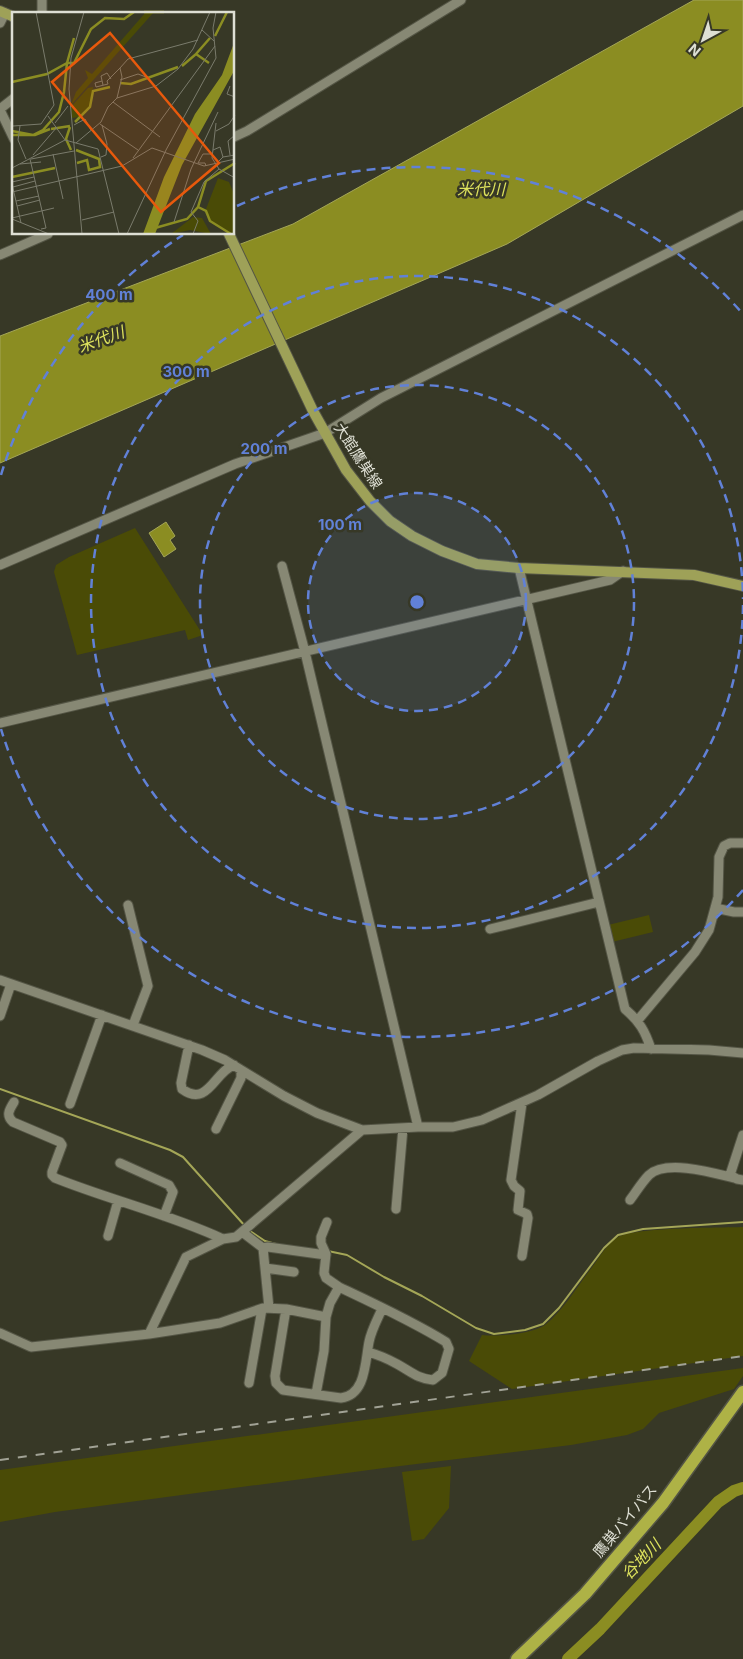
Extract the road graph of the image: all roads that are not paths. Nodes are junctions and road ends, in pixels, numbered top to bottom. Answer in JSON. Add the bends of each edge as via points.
{"nodes":[{"id":1,"x":461,"y":0,"type":"edge"},
{"id":2,"x":12,"y":100,"type":"edge"},
{"id":3,"x":0,"y":110,"type":"edge"},
{"id":4,"x":12,"y":135,"type":"edge"},
{"id":5,"x":235,"y":137,"type":"edge"},
{"id":6,"x":743,"y":215,"type":"edge"},
{"id":7,"x":46,"y":235,"type":"edge"},
{"id":8,"x":230,"y":235,"type":"edge"},
{"id":9,"x":0,"y":255,"type":"edge"},
{"id":10,"x":325,"y":433,"type":"junction"},
{"id":11,"x":0,"y":565,"type":"edge"},
{"id":12,"x":282,"y":566,"type":"dead end"},
{"id":13,"x":519,"y":568,"type":"junction"},
{"id":14,"x":624,"y":571,"type":"junction"},
{"id":15,"x":743,"y":586,"type":"edge"},
{"id":16,"x":528,"y":599,"type":"junction"},
{"id":17,"x":305,"y":652,"type":"junction"},
{"id":18,"x":0,"y":724,"type":"edge"},
{"id":19,"x":743,"y":843,"type":"edge"},
{"id":20,"x":599,"y":902,"type":"junction"},
{"id":21,"x":128,"y":905,"type":"dead end"},
{"id":22,"x":715,"y":908,"type":"junction"},
{"id":23,"x":743,"y":912,"type":"edge"},
{"id":24,"x":490,"y":929,"type":"dead end"},
{"id":25,"x":0,"y":980,"type":"edge"},
{"id":26,"x":11,"y":984,"type":"junction"},
{"id":27,"x":102,"y":1015,"type":"junction"},
{"id":28,"x":0,"y":1016,"type":"edge"},
{"id":29,"x":638,"y":1020,"type":"junction"},
{"id":30,"x":133,"y":1025,"type":"junction"},
{"id":31,"x":189,"y":1045,"type":"junction"},
{"id":32,"x":651,"y":1049,"type":"junction"},
{"id":33,"x":743,"y":1053,"type":"edge"},
{"id":34,"x":237,"y":1067,"type":"junction"},
{"id":35,"x":14,"y":1102,"type":"dead end"},
{"id":36,"x":522,"y":1103,"type":"junction"},
{"id":37,"x":70,"y":1104,"type":"dead end"},
{"id":38,"x":418,"y":1127,"type":"junction"},
{"id":39,"x":403,"y":1128,"type":"junction"},
{"id":40,"x":216,"y":1129,"type":"dead end"},
{"id":41,"x":362,"y":1130,"type":"junction"},
{"id":42,"x":743,"y":1136,"type":"edge"},
{"id":43,"x":120,"y":1163,"type":"dead end"},
{"id":44,"x":739,"y":1179,"type":"edge"},
{"id":45,"x":630,"y":1200,"type":"dead end"},
{"id":46,"x":118,"y":1202,"type":"junction"},
{"id":47,"x":396,"y":1209,"type":"dead end"},
{"id":48,"x":164,"y":1216,"type":"junction"},
{"id":49,"x":327,"y":1222,"type":"dead end"},
{"id":50,"x":246,"y":1229,"type":"junction"},
{"id":51,"x":108,"y":1236,"type":"dead end"},
{"id":52,"x":223,"y":1239,"type":"junction"},
{"id":53,"x":263,"y":1248,"type":"junction"},
{"id":54,"x":325,"y":1252,"type":"junction"},
{"id":55,"x":522,"y":1256,"type":"dead end"},
{"id":56,"x":265,"y":1268,"type":"junction"},
{"id":57,"x":294,"y":1272,"type":"dead end"},
{"id":58,"x":339,"y":1287,"type":"junction"},
{"id":59,"x":265,"y":1308,"type":"junction"},
{"id":60,"x":286,"y":1309,"type":"junction"},
{"id":61,"x":382,"y":1309,"type":"junction"},
{"id":62,"x":326,"y":1317,"type":"junction"},
{"id":63,"x":0,"y":1333,"type":"edge"},
{"id":64,"x":149,"y":1334,"type":"junction"},
{"id":65,"x":368,"y":1352,"type":"junction"},
{"id":66,"x":249,"y":1383,"type":"dead end"},
{"id":67,"x":743,"y":1392,"type":"edge"},
{"id":68,"x":316,"y":1394,"type":"junction"},
{"id":69,"x":517,"y":1659,"type":"edge"}],
"edges":[{"from":1,"to":5,"type":"street"},
{"from":2,"to":3,"type":"street"},
{"from":3,"to":4,"type":"street"},
{"from":6,"to":10,"type":"street","via":[[380,398]]},
{"from":7,"to":9,"type":"street"},
{"from":8,"to":10,"type":"main road","name":"大館鷹巣線"},
{"from":10,"to":11,"type":"street","via":[[235,464]]},
{"from":10,"to":13,"type":"main road","name":"大館鷹巣線","via":[[346,470],[370,502],[390,521],[442,551],[477,564]]},
{"from":12,"to":17,"type":"street"},
{"from":13,"to":14,"type":"main road","name":"大館鷹巣線"},
{"from":13,"to":16,"type":"street"},
{"from":14,"to":15,"type":"main road","name":"大館鷹巣線","via":[[694,574]]},
{"from":14,"to":16,"type":"street","via":[[610,580]]},
{"from":16,"to":17,"type":"street"},
{"from":16,"to":20,"type":"street"},
{"from":17,"to":18,"type":"street"},
{"from":17,"to":38,"type":"street"},
{"from":19,"to":22,"type":"street","via":[[724,846],[719,857]]},
{"from":20,"to":24,"type":"street"},
{"from":20,"to":29,"type":"street","via":[[625,1009]]},
{"from":21,"to":30,"type":"street","via":[[148,986]]},
{"from":22,"to":23,"type":"street"},
{"from":22,"to":29,"type":"street","via":[[709,930],[695,952]]},
{"from":25,"to":26,"type":"street"},
{"from":26,"to":27,"type":"street"},
{"from":26,"to":28,"type":"street"},
{"from":27,"to":30,"type":"street"},
{"from":27,"to":37,"type":"street"},
{"from":29,"to":32,"type":"street"},
{"from":30,"to":31,"type":"street"},
{"from":31,"to":34,"type":"street"},
{"from":31,"to":34,"type":"street","via":[[181,1083],[182,1089],[189,1094],[205,1091],[222,1072]]},
{"from":32,"to":33,"type":"street"},
{"from":32,"to":36,"type":"street","via":[[617,1052]]},
{"from":34,"to":40,"type":"street","via":[[241,1078]]},
{"from":34,"to":41,"type":"street","via":[[317,1113]]},
{"from":35,"to":46,"type":"street","via":[[8,1115],[13,1122],[62,1145],[52,1172],[54,1178]]},
{"from":36,"to":38,"type":"street","via":[[482,1120],[453,1127]]},
{"from":36,"to":55,"type":"street","via":[[511,1180],[520,1191],[518,1210],[528,1218]]},
{"from":38,"to":39,"type":"street"},
{"from":39,"to":41,"type":"street"},
{"from":39,"to":47,"type":"street"},
{"from":41,"to":50,"type":"street"},
{"from":42,"to":44,"type":"street","via":[[730,1175]]},
{"from":43,"to":48,"type":"street","via":[[172,1188]]},
{"from":44,"to":45,"type":"street","via":[[676,1168],[658,1170],[650,1174]]},
{"from":46,"to":48,"type":"street"},
{"from":46,"to":51,"type":"street"},
{"from":48,"to":52,"type":"street"},
{"from":49,"to":54,"type":"street","via":[[321,1237]]},
{"from":50,"to":52,"type":"street","via":[[236,1237]]},
{"from":50,"to":53,"type":"street"},
{"from":52,"to":64,"type":"street","via":[[186,1257]]},
{"from":53,"to":54,"type":"street"},
{"from":53,"to":56,"type":"street"},
{"from":54,"to":58,"type":"street","via":[[326,1278]]},
{"from":56,"to":57,"type":"street"},
{"from":56,"to":59,"type":"street"},
{"from":58,"to":61,"type":"street"},
{"from":58,"to":62,"type":"street"},
{"from":59,"to":60,"type":"street"},
{"from":59,"to":64,"type":"street","via":[[220,1323]]},
{"from":59,"to":66,"type":"street"},
{"from":60,"to":62,"type":"street"},
{"from":60,"to":68,"type":"street","via":[[276,1383],[282,1390]]},
{"from":61,"to":65,"type":"street","via":[[370,1337]]},
{"from":61,"to":65,"type":"street","via":[[411,1321],[446,1342],[449,1348],[447,1359],[442,1373],[433,1380],[424,1379]]},
{"from":62,"to":68,"type":"street"},
{"from":63,"to":64,"type":"street","via":[[31,1348]]},
{"from":65,"to":68,"type":"street","via":[[355,1393],[341,1398]]},
{"from":67,"to":69,"type":"highway","name":"鷹巣バイパス","via":[[663,1503],[584,1594]]}]}
